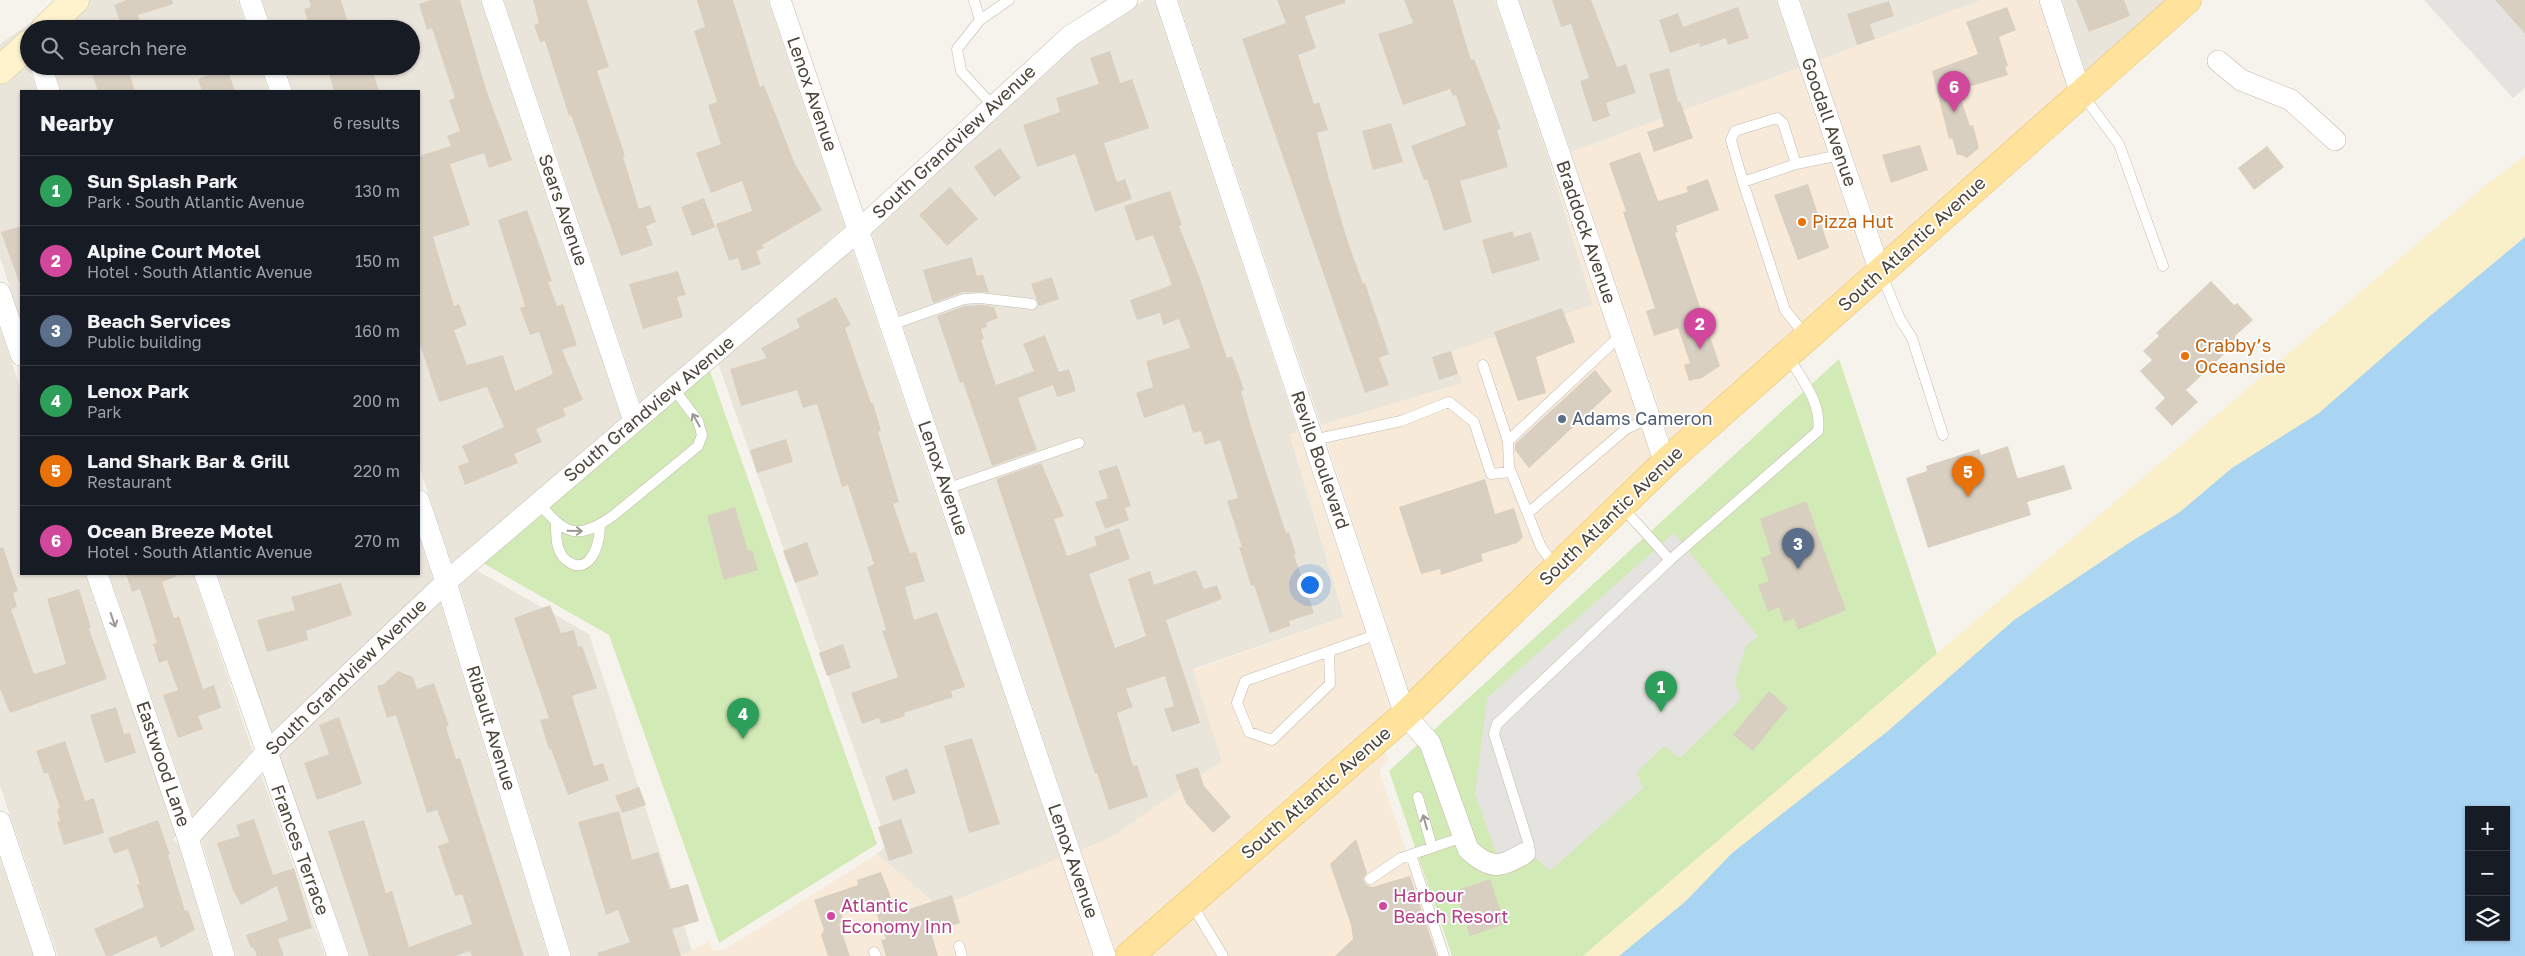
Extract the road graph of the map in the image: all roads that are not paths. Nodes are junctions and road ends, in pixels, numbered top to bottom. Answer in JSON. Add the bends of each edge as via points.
{"nodes":[{"id":1,"x":75,"y":0,"type":"edge"},
{"id":2,"x":250,"y":0,"type":"edge"},
{"id":3,"x":492,"y":0,"type":"edge"},
{"id":4,"x":780,"y":0,"type":"edge"},
{"id":5,"x":974,"y":0,"type":"edge"},
{"id":6,"x":1009,"y":0,"type":"edge"},
{"id":7,"x":1126,"y":0,"type":"edge"},
{"id":8,"x":1166,"y":0,"type":"edge"},
{"id":9,"x":1507,"y":0,"type":"edge"},
{"id":10,"x":1788,"y":0,"type":"edge"},
{"id":11,"x":2050,"y":0,"type":"edge"},
{"id":12,"x":2187,"y":0,"type":"edge"},
{"id":13,"x":54,"y":20,"type":"edge"},
{"id":14,"x":257,"y":20,"type":"edge"},
{"id":15,"x":980,"y":20,"type":"junction"},
{"id":16,"x":20,"y":52,"type":"edge"},
{"id":17,"x":2218,"y":61,"type":"dead end"},
{"id":18,"x":0,"y":70,"type":"edge"},
{"id":19,"x":44,"y":75,"type":"edge"},
{"id":20,"x":275,"y":75,"type":"edge"},
{"id":21,"x":49,"y":90,"type":"edge"},
{"id":22,"x":281,"y":90,"type":"edge"},
{"id":23,"x":2082,"y":94,"type":"junction"},
{"id":24,"x":993,"y":106,"type":"junction"},
{"id":25,"x":2334,"y":140,"type":"dead end"},
{"id":26,"x":1840,"y":155,"type":"junction"},
{"id":27,"x":1796,"y":164,"type":"junction"},
{"id":28,"x":1743,"y":182,"type":"junction"},
{"id":29,"x":858,"y":230,"type":"junction"},
{"id":30,"x":2163,"y":266,"type":"dead end"},
{"id":31,"x":1880,"y":272,"type":"junction"},
{"id":32,"x":0,"y":294,"type":"edge"},
{"id":33,"x":1032,"y":304,"type":"dead end"},
{"id":34,"x":891,"y":325,"type":"junction"},
{"id":35,"x":1622,"y":334,"type":"junction"},
{"id":36,"x":1807,"y":337,"type":"junction"},
{"id":37,"x":20,"y":352,"type":"edge"},
{"id":38,"x":1787,"y":355,"type":"junction"},
{"id":39,"x":1483,"y":366,"type":"dead end"},
{"id":40,"x":673,"y":388,"type":"junction"},
{"id":41,"x":1650,"y":418,"type":"junction"},
{"id":42,"x":634,"y":421,"type":"junction"},
{"id":43,"x":1944,"y":435,"type":"dead end"},
{"id":44,"x":1313,"y":440,"type":"junction"},
{"id":45,"x":1508,"y":441,"type":"junction"},
{"id":46,"x":1079,"y":443,"type":"dead end"},
{"id":47,"x":1665,"y":463,"type":"junction"},
{"id":48,"x":1512,"y":472,"type":"junction"},
{"id":49,"x":946,"y":489,"type":"junction"},
{"id":50,"x":539,"y":503,"type":"junction"},
{"id":51,"x":420,"y":504,"type":"edge"},
{"id":52,"x":1621,"y":506,"type":"junction"},
{"id":53,"x":1528,"y":514,"type":"junction"},
{"id":54,"x":556,"y":524,"type":"junction"},
{"id":55,"x":600,"y":525,"type":"junction"},
{"id":56,"x":1670,"y":560,"type":"junction"},
{"id":57,"x":1556,"y":568,"type":"junction"},
{"id":58,"x":97,"y":575,"type":"edge"},
{"id":59,"x":205,"y":575,"type":"edge"},
{"id":60,"x":446,"y":582,"type":"junction"},
{"id":61,"x":1378,"y":634,"type":"junction"},
{"id":62,"x":1329,"y":651,"type":"junction"},
{"id":63,"x":1405,"y":714,"type":"junction"},
{"id":64,"x":266,"y":753,"type":"junction"},
{"id":65,"x":1418,"y":797,"type":"dead end"},
{"id":66,"x":0,"y":822,"type":"edge"},
{"id":67,"x":1463,"y":837,"type":"junction"},
{"id":68,"x":188,"y":838,"type":"junction"},
{"id":69,"x":1432,"y":847,"type":"junction"},
{"id":70,"x":1525,"y":853,"type":"joint"},
{"id":71,"x":1411,"y":855,"type":"junction"},
{"id":72,"x":1370,"y":879,"type":"dead end"},
{"id":73,"x":1191,"y":902,"type":"junction"},
{"id":74,"x":959,"y":946,"type":"dead end"},
{"id":75,"x":46,"y":956,"type":"edge"},
{"id":76,"x":224,"y":956,"type":"edge"},
{"id":77,"x":338,"y":956,"type":"edge"},
{"id":78,"x":560,"y":956,"type":"edge"},
{"id":79,"x":962,"y":956,"type":"edge"},
{"id":80,"x":1105,"y":956,"type":"edge"},
{"id":81,"x":1129,"y":956,"type":"edge"},
{"id":82,"x":1223,"y":956,"type":"edge"},
{"id":83,"x":1444,"y":956,"type":"edge"}],
"edges":[{"from":1,"to":13,"type":"main road"},
{"from":2,"to":14,"type":"street"},
{"from":3,"to":42,"type":"street","name":"Sears Avenue"},
{"from":4,"to":29,"type":"street","name":"Lenox Avenue"},
{"from":5,"to":15,"type":"lane"},
{"from":6,"to":15,"type":"lane"},
{"from":7,"to":24,"type":"street","name":"South Grandview Avenue","via":[[1070,36]]},
{"from":8,"to":44,"type":"street","name":"Revilo Boulevard"},
{"from":9,"to":35,"type":"street","name":"Braddock Avenue"},
{"from":10,"to":26,"type":"street","name":"Goodall Avenue"},
{"from":11,"to":23,"type":"street"},
{"from":12,"to":23,"type":"main road","name":"South Atlantic Avenue"},
{"from":15,"to":24,"type":"lane","via":[[957,49],[962,71]]},
{"from":16,"to":18,"type":"main road"},
{"from":17,"to":25,"type":"street","via":[[2241,80],[2291,100]]},
{"from":19,"to":21,"type":"street"},
{"from":20,"to":22,"type":"street"},
{"from":23,"to":30,"type":"lane","via":[[2118,144]]},
{"from":23,"to":31,"type":"main road","name":"South Atlantic Avenue"},
{"from":24,"to":29,"type":"street","name":"South Grandview Avenue"},
{"from":26,"to":27,"type":"lane"},
{"from":26,"to":31,"type":"street","name":"Goodall Avenue"},
{"from":27,"to":28,"type":"lane"},
{"from":27,"to":28,"type":"lane","via":[[1783,123],[1777,118],[1735,131],[1731,140]]},
{"from":28,"to":36,"type":"lane","via":[[1784,310]]},
{"from":29,"to":34,"type":"street","name":"Lenox Avenue"},
{"from":29,"to":40,"type":"street","name":"South Grandview Avenue"},
{"from":31,"to":36,"type":"main road","name":"South Atlantic Avenue"},
{"from":31,"to":43,"type":"lane","via":[[1900,319],[1912,338]]},
{"from":32,"to":37,"type":"street"},
{"from":33,"to":34,"type":"lane","via":[[964,299]]},
{"from":34,"to":49,"type":"street","name":"Lenox Avenue"},
{"from":35,"to":41,"type":"street","name":"Braddock Avenue"},
{"from":35,"to":45,"type":"lane"},
{"from":36,"to":38,"type":"main road","name":"South Atlantic Avenue"},
{"from":38,"to":47,"type":"main road","name":"South Atlantic Avenue"},
{"from":38,"to":56,"type":"lane","via":[[1814,399],[1820,417],[1818,431]]},
{"from":39,"to":45,"type":"lane"},
{"from":40,"to":42,"type":"street","name":"South Grandview Avenue"},
{"from":55,"to":40,"type":"lane","one_way":true,"via":[[698,446],[702,435],[698,421]]},
{"from":41,"to":47,"type":"street","name":"Braddock Avenue"},
{"from":41,"to":53,"type":"lane","via":[[1626,429]]},
{"from":42,"to":50,"type":"street","name":"South Grandview Avenue"},
{"from":44,"to":48,"type":"lane","via":[[1401,421],[1449,402],[1474,422],[1491,474]]},
{"from":44,"to":61,"type":"street","name":"Revilo Boulevard"},
{"from":45,"to":48,"type":"lane"},
{"from":46,"to":49,"type":"lane"},
{"from":47,"to":52,"type":"main road","name":"South Atlantic Avenue"},
{"from":48,"to":53,"type":"lane"},
{"from":49,"to":80,"type":"street","name":"Lenox Avenue"},
{"from":50,"to":54,"type":"lane"},
{"from":50,"to":60,"type":"street","name":"South Grandview Avenue"},
{"from":51,"to":60,"type":"street","name":"Ribault Avenue"},
{"from":52,"to":56,"type":"lane"},
{"from":52,"to":57,"type":"main road","name":"South Atlantic Avenue"},
{"from":53,"to":57,"type":"lane","via":[[1541,548]]},
{"from":54,"to":55,"type":"lane","one_way":true,"via":[[567,530],[585,531]]},
{"from":54,"to":55,"type":"lane","via":[[557,546],[561,555],[569,564],[579,566],[590,560]]},
{"from":56,"to":70,"type":"lane","via":[[1497,724],[1494,734],[1496,746],[1529,845]]},
{"from":57,"to":63,"type":"main road","name":"South Atlantic Avenue"},
{"from":58,"to":68,"type":"street","name":"Eastwood Lane","one_way":true},
{"from":59,"to":64,"type":"street","name":"Frances Terrace"},
{"from":60,"to":64,"type":"street","name":"South Grandview Avenue"},
{"from":60,"to":78,"type":"street","name":"Ribault Avenue"},
{"from":61,"to":62,"type":"lane"},
{"from":61,"to":63,"type":"street","name":"Revilo Boulevard"},
{"from":62,"to":62,"type":"lane","via":[[1246,681],[1237,703],[1249,732],[1272,740],[1330,684]]},
{"from":63,"to":67,"type":"street","name":"Revilo Boulevard","via":[[1430,743]]},
{"from":63,"to":73,"type":"main road","name":"South Atlantic Avenue"},
{"from":64,"to":68,"type":"street","name":"South Grandview Avenue"},
{"from":64,"to":77,"type":"street","name":"Frances Terrace"},
{"from":69,"to":65,"type":"lane","one_way":true},
{"from":66,"to":75,"type":"street"},
{"from":67,"to":69,"type":"lane"},
{"from":67,"to":70,"type":"street","name":"Revilo Boulevard","via":[[1468,849],[1479,860],[1491,865],[1506,865]]},
{"from":68,"to":76,"type":"street","name":"Eastwood Lane"},
{"from":69,"to":71,"type":"lane"},
{"from":71,"to":72,"type":"lane"},
{"from":71,"to":83,"type":"lane"},
{"from":73,"to":81,"type":"main road","name":"South Atlantic Avenue"},
{"from":73,"to":82,"type":"lane"},
{"from":74,"to":79,"type":"lane"}]}
